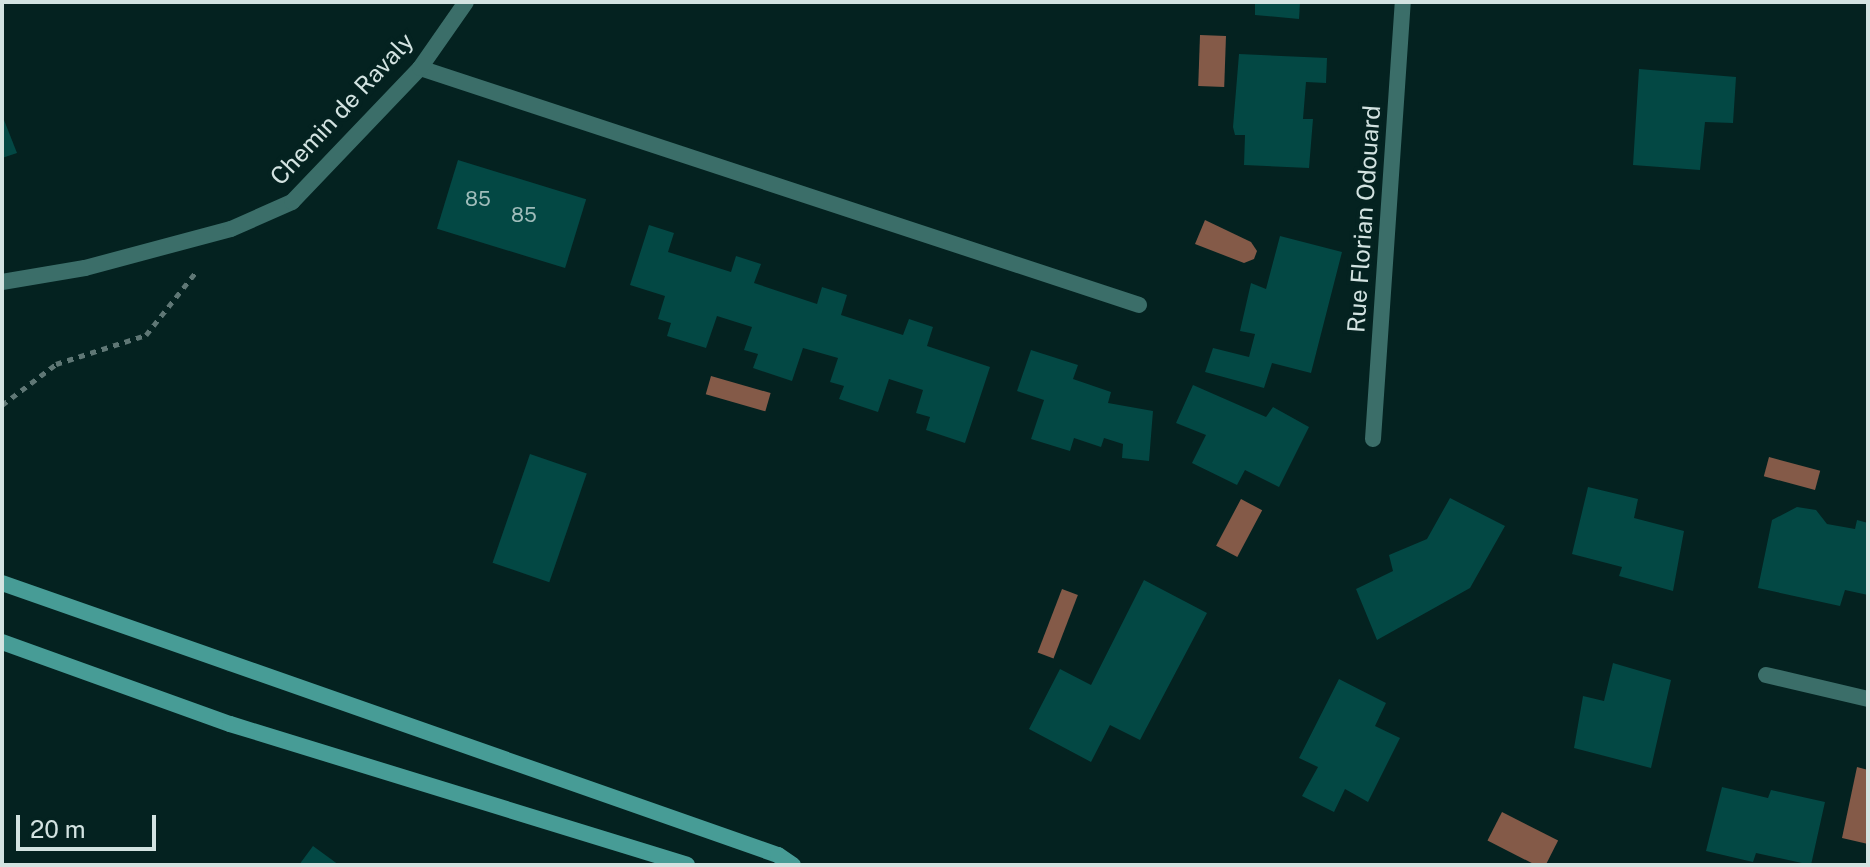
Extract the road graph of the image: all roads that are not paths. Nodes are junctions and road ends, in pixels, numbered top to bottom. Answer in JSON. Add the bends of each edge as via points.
{"nodes":[{"id":1,"x":466,"y":2,"type":"edge"},
{"id":2,"x":1403,"y":2,"type":"edge"},
{"id":3,"x":420,"y":68,"type":"junction"},
{"id":4,"x":28,"y":279,"type":"junction"},
{"id":5,"x":2,"y":282,"type":"edge"},
{"id":6,"x":2,"y":295,"type":"edge"},
{"id":7,"x":1139,"y":305,"type":"dead end"},
{"id":8,"x":1373,"y":439,"type":"dead end"},
{"id":9,"x":2,"y":583,"type":"edge"},
{"id":10,"x":2,"y":642,"type":"edge"},
{"id":11,"x":1766,"y":675,"type":"dead end"},
{"id":12,"x":1868,"y":699,"type":"edge"},
{"id":13,"x":687,"y":865,"type":"edge"},
{"id":14,"x":793,"y":865,"type":"edge"}],
"edges":[{"from":1,"to":3,"type":"street","name":"Chemin de Ravaly"},
{"from":2,"to":8,"type":"street","name":"Rue Florian Odouard"},
{"from":3,"to":4,"type":"street","name":"Chemin de Ravaly","via":[[292,202],[231,229]]},
{"from":3,"to":7,"type":"street"},
{"from":4,"to":5,"type":"street","name":"Chemin de Ravaly"},
{"from":4,"to":6,"type":"street"},
{"from":9,"to":14,"type":"main road","via":[[778,855]]},
{"from":10,"to":13,"type":"main road","via":[[230,724]]},
{"from":11,"to":12,"type":"street"}]}
